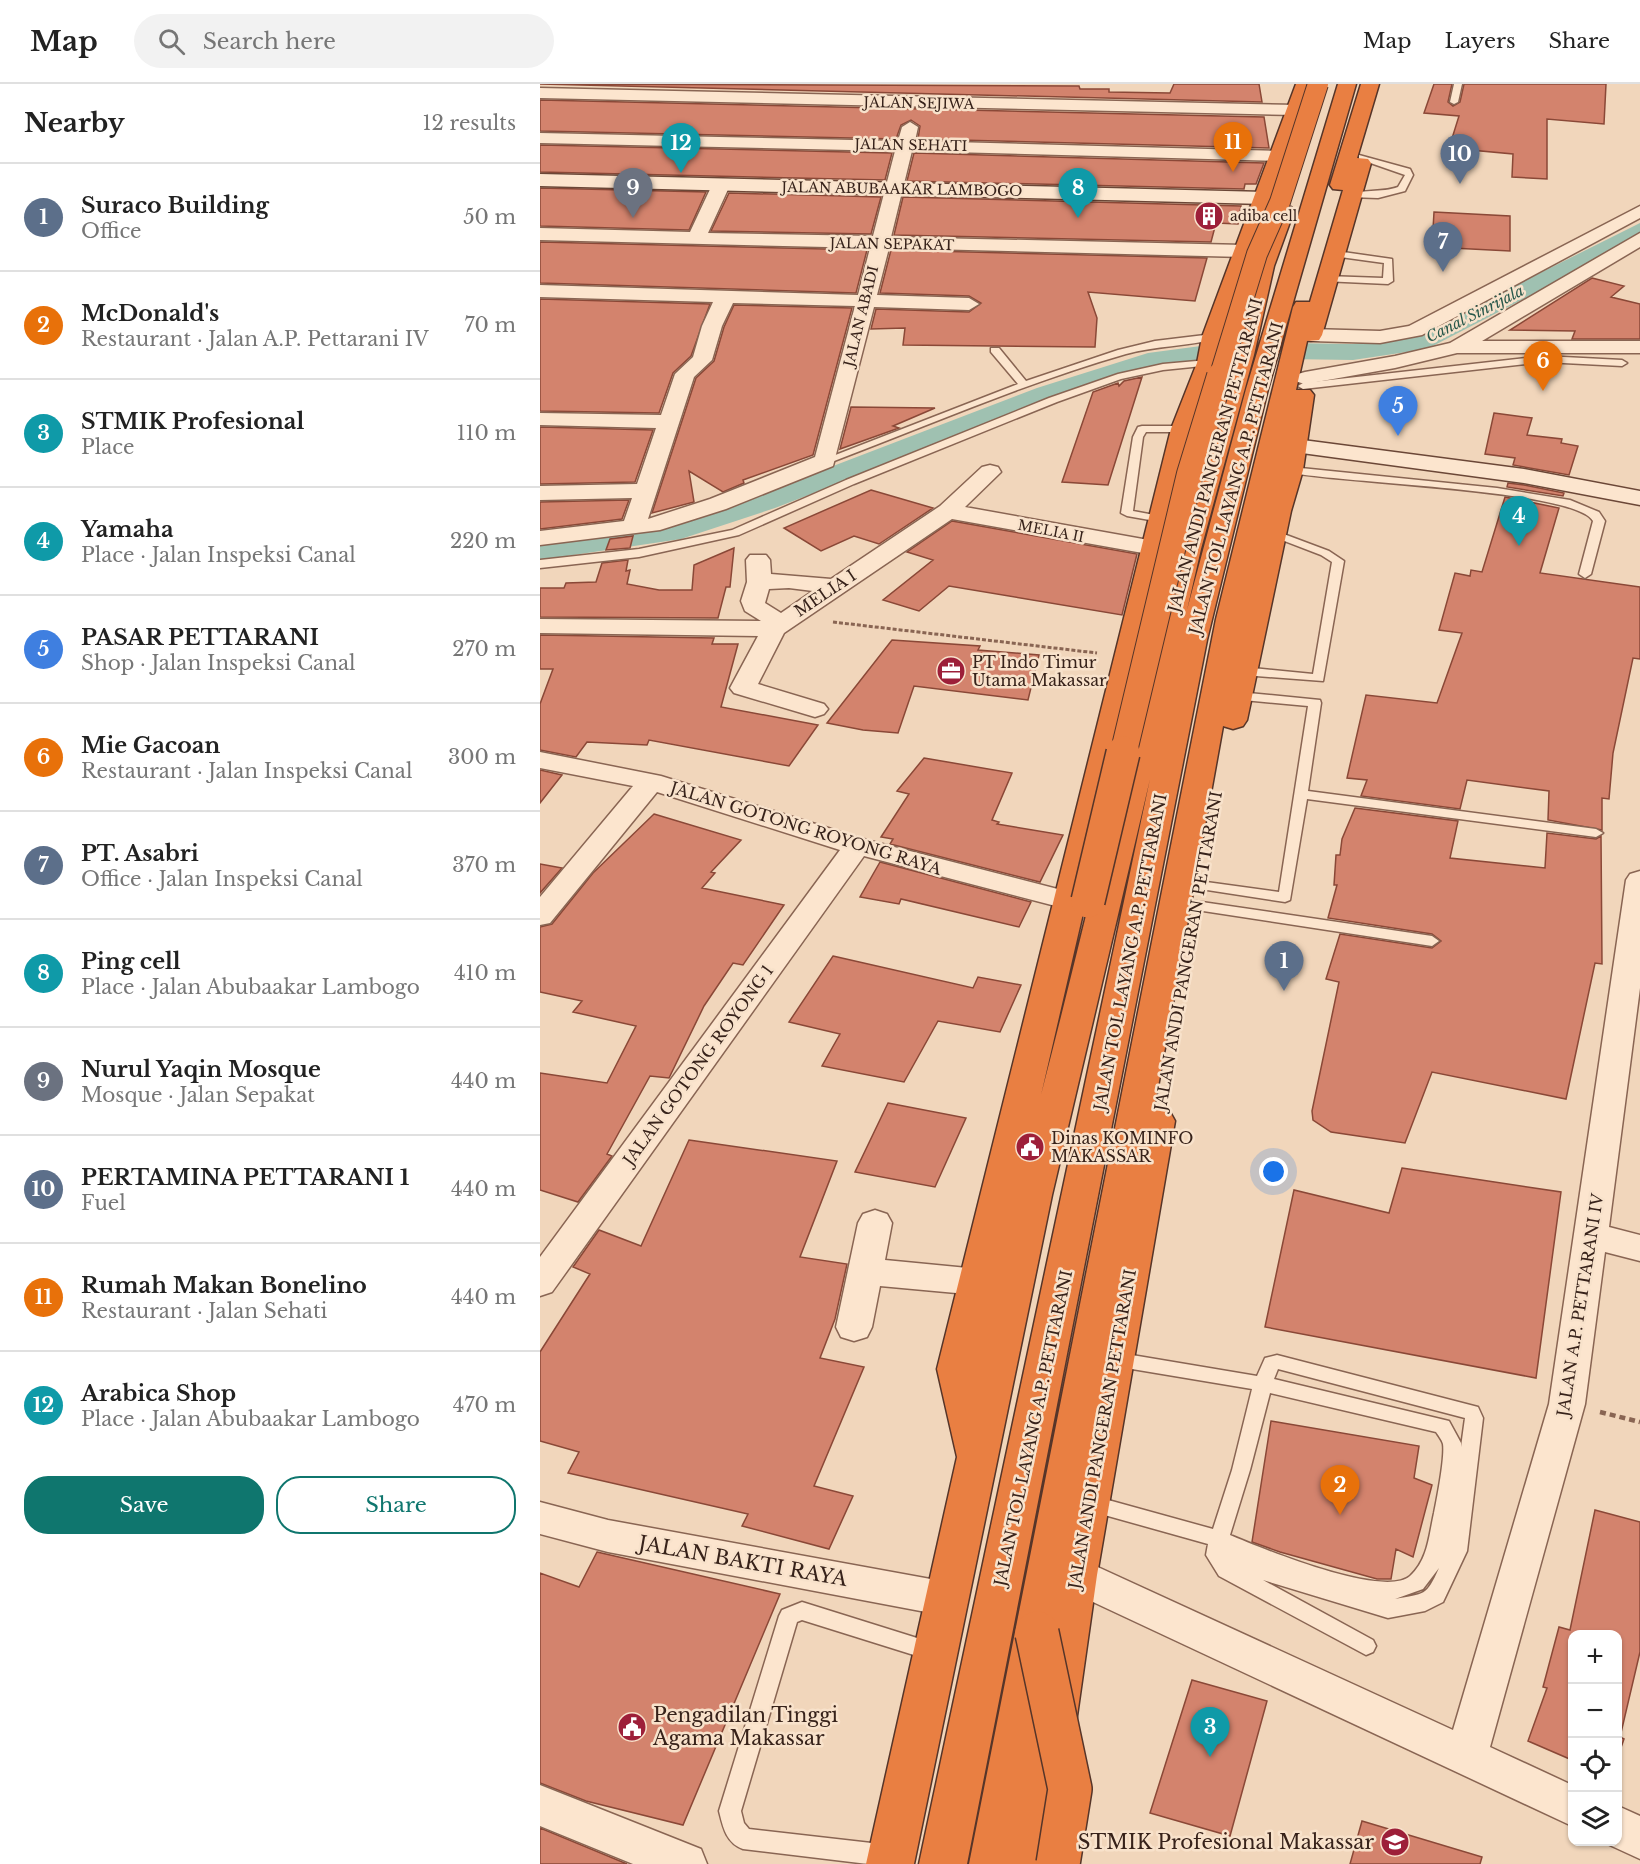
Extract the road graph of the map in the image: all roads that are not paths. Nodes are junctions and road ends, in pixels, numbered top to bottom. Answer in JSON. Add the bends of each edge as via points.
{"nodes":[{"id":1,"x":1305,"y":84,"type":"edge"},
{"id":2,"x":1318,"y":84,"type":"edge"},
{"id":3,"x":1326,"y":84,"type":"edge"},
{"id":4,"x":1347,"y":84,"type":"edge"},
{"id":5,"x":1370,"y":84,"type":"edge"},
{"id":6,"x":1386,"y":84,"type":"edge"},
{"id":7,"x":1458,"y":84,"type":"edge"},
{"id":8,"x":540,"y":93,"type":"edge"},
{"id":9,"x":582,"y":95,"type":"junction"},
{"id":10,"x":916,"y":102,"type":"junction"},
{"id":11,"x":1454,"y":102,"type":"dead end"},
{"id":12,"x":1297,"y":110,"type":"junction"},
{"id":13,"x":1288,"y":134,"type":"junction"},
{"id":14,"x":1310,"y":136,"type":"junction"},
{"id":15,"x":545,"y":138,"type":"edge"},
{"id":16,"x":905,"y":145,"type":"junction"},
{"id":17,"x":1281,"y":156,"type":"junction"},
{"id":18,"x":1362,"y":157,"type":"junction"},
{"id":19,"x":540,"y":180,"type":"edge"},
{"id":20,"x":721,"y":185,"type":"junction"},
{"id":21,"x":894,"y":188,"type":"junction"},
{"id":22,"x":1352,"y":195,"type":"junction"},
{"id":23,"x":1265,"y":198,"type":"junction"},
{"id":24,"x":1640,"y":211,"type":"edge"},
{"id":25,"x":540,"y":234,"type":"edge"},
{"id":26,"x":696,"y":239,"type":"junction"},
{"id":27,"x":1640,"y":239,"type":"edge"},
{"id":28,"x":880,"y":244,"type":"junction"},
{"id":29,"x":1336,"y":254,"type":"junction"},
{"id":30,"x":1243,"y":257,"type":"junction"},
{"id":31,"x":1264,"y":266,"type":"junction"},
{"id":32,"x":1326,"y":279,"type":"junction"},
{"id":33,"x":540,"y":291,"type":"edge"},
{"id":34,"x":725,"y":298,"type":"junction"},
{"id":35,"x":864,"y":302,"type":"junction"},
{"id":36,"x":969,"y":304,"type":"dead end"},
{"id":37,"x":1310,"y":337,"type":"junction"},
{"id":38,"x":1457,"y":347,"type":"junction"},
{"id":39,"x":1640,"y":347,"type":"edge"},
{"id":40,"x":995,"y":350,"type":"dead end"},
{"id":41,"x":1227,"y":351,"type":"junction"},
{"id":42,"x":1622,"y":363,"type":"dead end"},
{"id":43,"x":1304,"y":379,"type":"junction"},
{"id":44,"x":1024,"y":386,"type":"junction"},
{"id":45,"x":540,"y":419,"type":"edge"},
{"id":46,"x":670,"y":422,"type":"junction"},
{"id":47,"x":1184,"y":429,"type":"junction"},
{"id":48,"x":1293,"y":458,"type":"junction"},
{"id":49,"x":825,"y":461,"type":"junction"},
{"id":50,"x":990,"y":472,"type":"dead end"},
{"id":51,"x":646,"y":491,"type":"junction"},
{"id":52,"x":540,"y":493,"type":"edge"},
{"id":53,"x":1640,"y":498,"type":"edge"},
{"id":54,"x":948,"y":511,"type":"junction"},
{"id":55,"x":634,"y":527,"type":"junction"},
{"id":56,"x":1273,"y":533,"type":"junction"},
{"id":57,"x":1158,"y":534,"type":"junction"},
{"id":58,"x":540,"y":538,"type":"edge"},
{"id":59,"x":540,"y":564,"type":"edge"},
{"id":60,"x":1586,"y":574,"type":"dead end"},
{"id":61,"x":835,"y":587,"type":"junction"},
{"id":62,"x":782,"y":623,"type":"junction"},
{"id":63,"x":540,"y":626,"type":"edge"},
{"id":64,"x":1240,"y":684,"type":"junction"},
{"id":65,"x":815,"y":710,"type":"dead end"},
{"id":66,"x":540,"y":760,"type":"edge"},
{"id":67,"x":651,"y":782,"type":"junction"},
{"id":68,"x":1301,"y":794,"type":"junction"},
{"id":69,"x":1596,"y":833,"type":"dead end"},
{"id":70,"x":857,"y":846,"type":"junction"},
{"id":71,"x":1640,"y":880,"type":"edge"},
{"id":72,"x":1197,"y":896,"type":"junction"},
{"id":73,"x":1080,"y":901,"type":"junction"},
{"id":74,"x":540,"y":916,"type":"edge"},
{"id":75,"x":1432,"y":942,"type":"dead end"},
{"id":76,"x":1034,"y":1195,"type":"junction"},
{"id":77,"x":875,"y":1222,"type":"dead end"},
{"id":78,"x":1591,"y":1236,"type":"junction"},
{"id":79,"x":1640,"y":1248,"type":"edge"},
{"id":80,"x":866,"y":1271,"type":"junction"},
{"id":81,"x":978,"y":1282,"type":"junction"},
{"id":82,"x":540,"y":1283,"type":"edge"},
{"id":83,"x":854,"y":1327,"type":"dead end"},
{"id":84,"x":1114,"y":1359,"type":"junction"},
{"id":85,"x":1263,"y":1384,"type":"junction"},
{"id":86,"x":978,"y":1464,"type":"junction"},
{"id":87,"x":1089,"y":1502,"type":"junction"},
{"id":88,"x":540,"y":1518,"type":"edge"},
{"id":89,"x":1217,"y":1547,"type":"junction"},
{"id":90,"x":1075,"y":1575,"type":"junction"},
{"id":91,"x":947,"y":1599,"type":"junction"},
{"id":92,"x":1037,"y":1633,"type":"junction"},
{"id":93,"x":1366,"y":1646,"type":"dead end"},
{"id":94,"x":936,"y":1653,"type":"junction"},
{"id":95,"x":1467,"y":1755,"type":"junction"},
{"id":96,"x":1568,"y":1804,"type":"edge"},
{"id":97,"x":540,"y":1805,"type":"edge"},
{"id":98,"x":1622,"y":1829,"type":"edge"},
{"id":99,"x":1640,"y":1838,"type":"edge"},
{"id":100,"x":891,"y":1860,"type":"edge"},
{"id":101,"x":685,"y":1864,"type":"edge"},
{"id":102,"x":943,"y":1864,"type":"edge"},
{"id":103,"x":993,"y":1864,"type":"edge"},
{"id":104,"x":1032,"y":1864,"type":"edge"},
{"id":105,"x":1058,"y":1864,"type":"edge"}],
"edges":[{"from":1,"to":12,"type":"highway","name":"JALAN ANDI PANGERAN PETTARANI"},
{"from":2,"to":73,"type":"highway","bridge":true,"via":[[1280,202],[1257,254],[1190,474]]},
{"from":3,"to":14,"type":"highway","name":"JALAN ANDI PANGERAN PETTARANI"},
{"from":4,"to":102,"type":"highway","name":"JALAN TOL LAYANG A.P. PETTARANI","via":[[1257,389],[1193,640]]},
{"from":5,"to":92,"type":"highway","name":"JALAN TOL LAYANG A.P. PETTARANI","via":[[1297,332],[1229,619]]},
{"from":6,"to":18,"type":"highway","name":"JALAN ANDI PANGERAN PETTARANI"},
{"from":7,"to":11,"type":"lane"},
{"from":8,"to":9,"type":"street","name":"JALAN SEJIWA"},
{"from":9,"to":10,"type":"street","name":"JALAN SEJIWA"},
{"from":9,"to":15,"type":"street"},
{"from":10,"to":12,"type":"street","name":"JALAN SEJIWA"},
{"from":10,"to":16,"type":"street","name":"JALAN ABADI"},
{"from":12,"to":13,"type":"highway","name":"JALAN ANDI PANGERAN PETTARANI"},
{"from":13,"to":14,"type":"highway"},
{"from":13,"to":17,"type":"highway","name":"JALAN ANDI PANGERAN PETTARANI"},
{"from":14,"to":31,"type":"highway","name":"JALAN ANDI PANGERAN PETTARANI"},
{"from":15,"to":16,"type":"street","name":"JALAN SEHATI"},
{"from":16,"to":17,"type":"street","name":"JALAN SEHATI","via":[[1144,148]]},
{"from":16,"to":21,"type":"street","name":"JALAN ABADI"},
{"from":17,"to":23,"type":"highway","name":"JALAN ANDI PANGERAN PETTARANI"},
{"from":18,"to":22,"type":"highway","name":"JALAN ANDI PANGERAN PETTARANI"},
{"from":18,"to":22,"type":"lane","via":[[1407,171],[1409,175],[1397,191],[1376,196]]},
{"from":19,"to":20,"type":"street","name":"JALAN ABUBAAKAR LAMBOGO"},
{"from":20,"to":21,"type":"street","name":"JALAN ABUBAAKAR LAMBOGO"},
{"from":20,"to":26,"type":"street"},
{"from":21,"to":23,"type":"street","name":"JALAN ABUBAAKAR LAMBOGO"},
{"from":21,"to":28,"type":"street","name":"JALAN ABADI"},
{"from":22,"to":29,"type":"highway","name":"JALAN ANDI PANGERAN PETTARANI"},
{"from":23,"to":30,"type":"highway","name":"JALAN ANDI PANGERAN PETTARANI"},
{"from":24,"to":37,"type":"street","via":[[1415,331],[1380,337]]},
{"from":25,"to":26,"type":"street","name":"JALAN SEPAKAT"},
{"from":26,"to":28,"type":"street","name":"JALAN SEPAKAT"},
{"from":27,"to":38,"type":"street"},
{"from":28,"to":30,"type":"street","name":"JALAN SEPAKAT"},
{"from":28,"to":35,"type":"street","name":"JALAN ABADI"},
{"from":29,"to":32,"type":"highway","name":"JALAN ANDI PANGERAN PETTARANI"},
{"from":29,"to":32,"type":"lane","via":[[1389,261],[1388,281]]},
{"from":30,"to":31,"type":"highway"},
{"from":30,"to":41,"type":"highway","name":"JALAN ANDI PANGERAN PETTARANI"},
{"from":31,"to":41,"type":"highway","name":"JALAN ANDI PANGERAN PETTARANI"},
{"from":32,"to":37,"type":"highway","name":"JALAN ANDI PANGERAN PETTARANI"},
{"from":33,"to":34,"type":"street"},
{"from":34,"to":35,"type":"street"},
{"from":34,"to":46,"type":"street","via":[[702,360],[685,374]]},
{"from":35,"to":36,"type":"street"},
{"from":35,"to":49,"type":"street","name":"JALAN ABADI"},
{"from":37,"to":43,"type":"highway","name":"JALAN ANDI PANGERAN PETTARANI"},
{"from":38,"to":39,"type":"street"},
{"from":38,"to":43,"type":"street"},
{"from":40,"to":44,"type":"lane"},
{"from":41,"to":44,"type":"lane","via":[[1135,348]]},
{"from":41,"to":47,"type":"highway","name":"JALAN ANDI PANGERAN PETTARANI"},
{"from":41,"to":59,"type":"lane","via":[[1118,377],[1064,396],[735,533],[639,553]]},
{"from":41,"to":76,"type":"highway","name":"JALAN ANDI PANGERAN PETTARANI","via":[[1188,549]]},
{"from":42,"to":43,"type":"lane","via":[[1544,359]]},
{"from":43,"to":48,"type":"highway","name":"JALAN ANDI PANGERAN PETTARANI"},
{"from":44,"to":49,"type":"lane"},
{"from":45,"to":46,"type":"street"},
{"from":46,"to":51,"type":"street"},
{"from":47,"to":57,"type":"highway","name":"JALAN ANDI PANGERAN PETTARANI"},
{"from":47,"to":57,"type":"lane","via":[[1142,429],[1138,437],[1127,513]]},
{"from":48,"to":53,"type":"street","via":[[1501,472]]},
{"from":48,"to":56,"type":"highway","name":"JALAN ANDI PANGERAN PETTARANI"},
{"from":48,"to":60,"type":"lane","via":[[1579,505],[1599,521]]},
{"from":49,"to":55,"type":"street","via":[[703,510]]},
{"from":50,"to":54,"type":"street","name":"MELIA I"},
{"from":51,"to":52,"type":"street"},
{"from":51,"to":55,"type":"street"},
{"from":54,"to":57,"type":"street","name":"MELIA II"},
{"from":54,"to":61,"type":"street","name":"MELIA I"},
{"from":55,"to":58,"type":"street"},
{"from":56,"to":64,"type":"highway","name":"JALAN ANDI PANGERAN PETTARANI"},
{"from":56,"to":64,"type":"lane","via":[[1338,561],[1319,678]]},
{"from":57,"to":73,"type":"highway","name":"JALAN ANDI PANGERAN PETTARANI","via":[[1127,656]]},
{"from":61,"to":62,"type":"street","name":"MELIA I"},
{"from":61,"to":62,"type":"street","via":[[795,582],[758,571],[754,606]]},
{"from":62,"to":63,"type":"street"},
{"from":62,"to":65,"type":"street","name":"MELIA I","via":[[743,688]]},
{"from":64,"to":68,"type":"lane","via":[[1315,703]]},
{"from":64,"to":72,"type":"highway","name":"JALAN ANDI PANGERAN PETTARANI"},
{"from":66,"to":67,"type":"street","name":"JALAN GOTONG ROYONG RAYA"},
{"from":67,"to":70,"type":"street","name":"JALAN GOTONG ROYONG RAYA"},
{"from":67,"to":74,"type":"street"},
{"from":68,"to":69,"type":"lane"},
{"from":68,"to":72,"type":"lane","via":[[1285,897]]},
{"from":70,"to":73,"type":"street","name":"JALAN GOTONG ROYONG RAYA"},
{"from":70,"to":82,"type":"street","name":"JALAN GOTONG ROYONG 1"},
{"from":71,"to":78,"type":"street","name":"JALAN A.P. PETTARANI IV"},
{"from":72,"to":75,"type":"lane"},
{"from":72,"to":84,"type":"highway","name":"JALAN ANDI PANGERAN PETTARANI"},
{"from":73,"to":76,"type":"highway"},
{"from":73,"to":81,"type":"highway","name":"JALAN ANDI PANGERAN PETTARANI"},
{"from":76,"to":86,"type":"highway","name":"JALAN ANDI PANGERAN PETTARANI"},
{"from":77,"to":80,"type":"street"},
{"from":78,"to":79,"type":"street"},
{"from":78,"to":95,"type":"street","name":"JALAN A.P. PETTARANI IV","via":[[1567,1404]]},
{"from":80,"to":81,"type":"street"},
{"from":80,"to":83,"type":"street"},
{"from":81,"to":86,"type":"highway","name":"JALAN ANDI PANGERAN PETTARANI","via":[[957,1369]]},
{"from":84,"to":85,"type":"lane"},
{"from":84,"to":87,"type":"highway","name":"JALAN ANDI PANGERAN PETTARANI"},
{"from":85,"to":89,"type":"lane"},
{"from":85,"to":89,"type":"lane","via":[[1442,1426],[1452,1443],[1434,1560],[1416,1583],[1393,1591],[1373,1591]]},
{"from":85,"to":89,"type":"lane","via":[[1271,1363],[1277,1362],[1471,1412],[1474,1418],[1456,1551],[1436,1596],[1388,1609],[1272,1575]]},
{"from":86,"to":91,"type":"highway","name":"JALAN ANDI PANGERAN PETTARANI"},
{"from":87,"to":89,"type":"lane"},
{"from":87,"to":90,"type":"highway","name":"JALAN ANDI PANGERAN PETTARANI"},
{"from":88,"to":91,"type":"street","name":"JALAN BAKTI RAYA","via":[[608,1536]]},
{"from":89,"to":93,"type":"lane","via":[[1226,1570]]},
{"from":90,"to":95,"type":"street"},
{"from":90,"to":104,"type":"highway","name":"JALAN ANDI PANGERAN PETTARANI"},
{"from":91,"to":94,"type":"highway","name":"JALAN ANDI PANGERAN PETTARANI"},
{"from":92,"to":103,"type":"highway","name":"JALAN TOL LAYANG A.P. PETTARANI"},
{"from":92,"to":105,"type":"highway","bridge":true,"via":[[1070,1789]]},
{"from":94,"to":100,"type":"highway","name":"JALAN ANDI PANGERAN PETTARANI"},
{"from":94,"to":100,"type":"lane","via":[[802,1611],[789,1616],[730,1811],[734,1828],[743,1839]]},
{"from":95,"to":96,"type":"street"},
{"from":97,"to":101,"type":"street"},
{"from":98,"to":99,"type":"street"}]}
